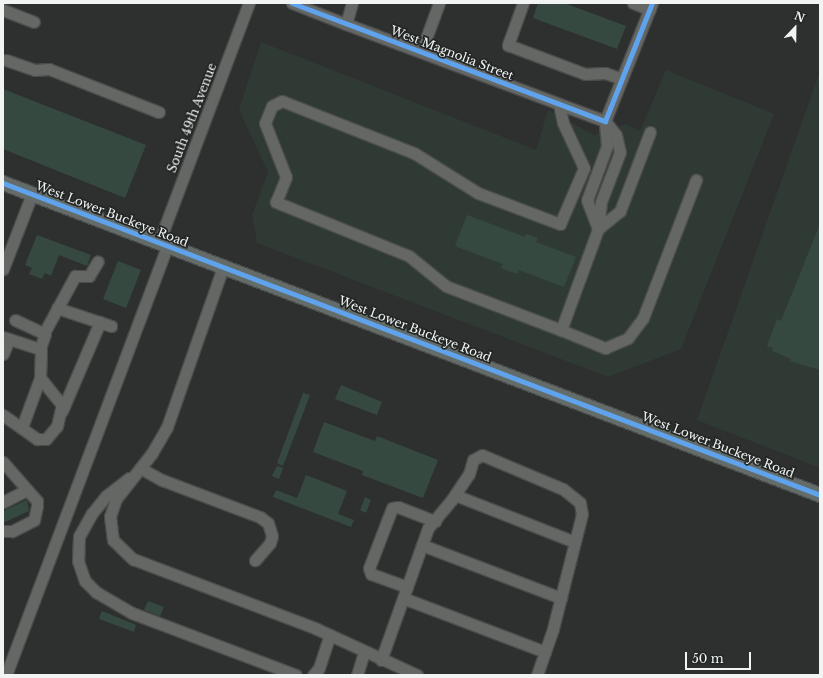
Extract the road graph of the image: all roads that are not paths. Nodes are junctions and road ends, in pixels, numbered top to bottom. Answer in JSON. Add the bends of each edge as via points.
{"nodes":[{"id":1,"x":249,"y":3,"type":"edge"},
{"id":2,"x":292,"y":3,"type":"edge"},
{"id":3,"x":352,"y":3,"type":"edge"},
{"id":4,"x":439,"y":3,"type":"edge"},
{"id":5,"x":523,"y":3,"type":"edge"},
{"id":6,"x":633,"y":3,"type":"edge"},
{"id":7,"x":651,"y":6,"type":"edge"},
{"id":8,"x":3,"y":10,"type":"edge"},
{"id":9,"x":34,"y":22,"type":"dead end"},
{"id":10,"x":346,"y":24,"type":"junction"},
{"id":11,"x":422,"y":52,"type":"junction"},
{"id":12,"x":6,"y":60,"type":"dead end"},
{"id":13,"x":622,"y":79,"type":"junction"},
{"id":14,"x":559,"y":104,"type":"junction"},
{"id":15,"x":159,"y":112,"type":"dead end"},
{"id":16,"x":605,"y":121,"type":"junction"},
{"id":17,"x":650,"y":132,"type":"dead end"},
{"id":18,"x":696,"y":180,"type":"dead end"},
{"id":19,"x":3,"y":183,"type":"edge"},
{"id":20,"x":32,"y":194,"type":"junction"},
{"id":21,"x":598,"y":229,"type":"junction"},
{"id":22,"x":163,"y":244,"type":"junction"},
{"id":23,"x":98,"y":261,"type":"dead end"},
{"id":24,"x":223,"y":267,"type":"junction"},
{"id":25,"x":3,"y":269,"type":"edge"},
{"id":26,"x":58,"y":308,"type":"junction"},
{"id":27,"x":15,"y":320,"type":"dead end"},
{"id":28,"x":561,"y":330,"type":"junction"},
{"id":29,"x":44,"y":333,"type":"junction"},
{"id":30,"x":6,"y":338,"type":"edge"},
{"id":31,"x":41,"y":348,"type":"junction"},
{"id":32,"x":3,"y":354,"type":"edge"},
{"id":33,"x":40,"y":378,"type":"junction"},
{"id":34,"x":3,"y":415,"type":"edge"},
{"id":35,"x":60,"y":416,"type":"junction"},
{"id":36,"x":22,"y":427,"type":"junction"},
{"id":37,"x":3,"y":462,"type":"edge"},
{"id":38,"x":138,"y":471,"type":"junction"},
{"id":39,"x":28,"y":490,"type":"junction"},
{"id":40,"x":455,"y":495,"type":"junction"},
{"id":41,"x":820,"y":495,"type":"edge"},
{"id":42,"x":3,"y":502,"type":"edge"},
{"id":43,"x":434,"y":521,"type":"junction"},
{"id":44,"x":3,"y":531,"type":"edge"},
{"id":45,"x":575,"y":542,"type":"junction"},
{"id":46,"x":422,"y":545,"type":"junction"},
{"id":47,"x":255,"y":560,"type":"dead end"},
{"id":48,"x":407,"y":586,"type":"junction"},
{"id":49,"x":403,"y":598,"type":"junction"},
{"id":50,"x":561,"y":598,"type":"junction"},
{"id":51,"x":330,"y":635,"type":"junction"},
{"id":52,"x":364,"y":652,"type":"junction"},
{"id":53,"x":545,"y":652,"type":"junction"},
{"id":54,"x":381,"y":660,"type":"junction"},
{"id":55,"x":6,"y":675,"type":"edge"},
{"id":56,"x":296,"y":675,"type":"edge"},
{"id":57,"x":313,"y":675,"type":"edge"},
{"id":58,"x":357,"y":675,"type":"edge"},
{"id":59,"x":417,"y":675,"type":"edge"},
{"id":60,"x":537,"y":675,"type":"edge"}],
"edges":[{"from":1,"to":22,"type":"street","name":"South 49th Avenue"},
{"from":2,"to":10,"type":"street","name":"West Magnolia Street"},
{"from":3,"to":10,"type":"street"},
{"from":4,"to":11,"type":"street"},
{"from":5,"to":13,"type":"street","via":[[508,45],[585,74],[605,73]]},
{"from":6,"to":7,"type":"street"},
{"from":7,"to":13,"type":"street"},
{"from":8,"to":9,"type":"street"},
{"from":10,"to":11,"type":"street","name":"West Magnolia Street"},
{"from":11,"to":14,"type":"street","name":"West Magnolia Street"},
{"from":12,"to":15,"type":"street","via":[[35,70],[49,69]]},
{"from":13,"to":16,"type":"street"},
{"from":14,"to":16,"type":"street","name":"West Magnolia Street"},
{"from":14,"to":28,"type":"street","via":[[563,123],[584,168],[560,224],[478,194],[414,153],[282,101],[272,106],[265,123],[286,177],[276,202],[409,256],[446,286]]},
{"from":16,"to":21,"type":"street","via":[[607,146],[586,200]]},
{"from":16,"to":21,"type":"street","via":[[616,135],[620,152],[601,202]]},
{"from":17,"to":21,"type":"street","via":[[620,211]]},
{"from":18,"to":28,"type":"street","via":[[643,318],[628,338],[605,348]]},
{"from":19,"to":20,"type":"main road","name":"West Lower Buckeye Road"},
{"from":20,"to":22,"type":"main road","name":"West Lower Buckeye Road"},
{"from":20,"to":25,"type":"street"},
{"from":21,"to":28,"type":"street"},
{"from":22,"to":24,"type":"main road","name":"West Lower Buckeye Road"},
{"from":22,"to":55,"type":"street","name":"South 49th Avenue"},
{"from":23,"to":26,"type":"street","via":[[89,276],[75,276]]},
{"from":24,"to":38,"type":"street","via":[[167,427]]},
{"from":24,"to":41,"type":"main road","name":"West Lower Buckeye Road"},
{"from":26,"to":29,"type":"street"},
{"from":26,"to":35,"type":"street","via":[[106,324]]},
{"from":27,"to":29,"type":"street"},
{"from":29,"to":31,"type":"street"},
{"from":30,"to":31,"type":"street"},
{"from":30,"to":32,"type":"street"},
{"from":31,"to":33,"type":"street"},
{"from":33,"to":35,"type":"street","via":[[62,404]]},
{"from":33,"to":36,"type":"street"},
{"from":34,"to":36,"type":"street"},
{"from":35,"to":36,"type":"street","via":[[52,434],[46,438],[36,438]]},
{"from":37,"to":39,"type":"street"},
{"from":38,"to":47,"type":"street","via":[[260,517],[268,523],[272,536],[270,543]]},
{"from":38,"to":51,"type":"street","via":[[116,499],[110,516],[113,540],[133,559]]},
{"from":38,"to":56,"type":"street","via":[[118,484],[106,496],[92,513],[79,536],[78,561],[85,581],[96,592],[132,613]]},
{"from":39,"to":42,"type":"street"},
{"from":39,"to":44,"type":"street","via":[[36,501],[34,520],[12,532]]},
{"from":40,"to":43,"type":"street"},
{"from":40,"to":45,"type":"street"},
{"from":40,"to":45,"type":"street","via":[[469,474],[473,460],[482,455],[491,457],[563,489],[580,503],[582,514]]},
{"from":43,"to":46,"type":"street","via":[[428,528]]},
{"from":43,"to":48,"type":"street","via":[[398,507],[392,508],[369,568],[371,574]]},
{"from":45,"to":50,"type":"street"},
{"from":46,"to":48,"type":"street"},
{"from":46,"to":50,"type":"street"},
{"from":48,"to":49,"type":"street"},
{"from":49,"to":53,"type":"street"},
{"from":49,"to":54,"type":"street"},
{"from":50,"to":53,"type":"street"},
{"from":51,"to":52,"type":"street"},
{"from":51,"to":57,"type":"street","via":[[319,668]]},
{"from":52,"to":54,"type":"street"},
{"from":52,"to":58,"type":"street"},
{"from":53,"to":60,"type":"street"},
{"from":54,"to":59,"type":"street"}]}
